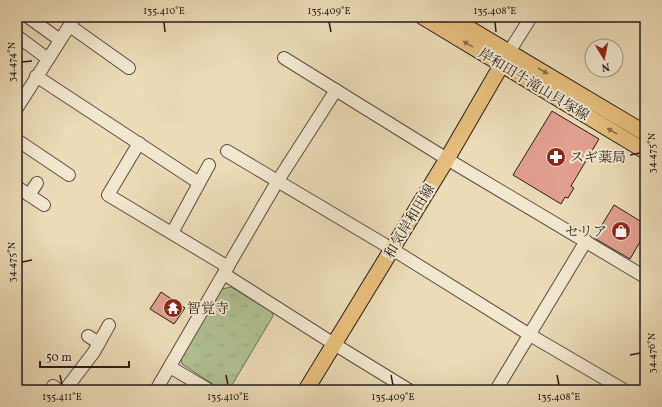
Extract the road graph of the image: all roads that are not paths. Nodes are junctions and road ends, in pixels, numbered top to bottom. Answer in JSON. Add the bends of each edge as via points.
{"nodes":[{"id":1,"x":28,"y":17,"type":"edge"},
{"id":2,"x":423,"y":17,"type":"edge"},
{"id":3,"x":450,"y":17,"type":"edge"},
{"id":4,"x":530,"y":17,"type":"edge"},
{"id":5,"x":73,"y":21,"type":"edge"},
{"id":6,"x":17,"y":36,"type":"edge"},
{"id":7,"x":60,"y":40,"type":"junction"},
{"id":8,"x":284,"y":58,"type":"dead end"},
{"id":9,"x":505,"y":58,"type":"junction"},
{"id":10,"x":48,"y":59,"type":"junction"},
{"id":11,"x":129,"y":68,"type":"dead end"},
{"id":12,"x":36,"y":76,"type":"junction"},
{"id":13,"x":336,"y":90,"type":"junction"},
{"id":14,"x":17,"y":108,"type":"edge"},
{"id":15,"x":645,"y":134,"type":"edge"},
{"id":16,"x":17,"y":140,"type":"edge"},
{"id":17,"x":139,"y":143,"type":"junction"},
{"id":18,"x":227,"y":151,"type":"dead end"},
{"id":19,"x":645,"y":151,"type":"edge"},
{"id":20,"x":446,"y":159,"type":"junction"},
{"id":21,"x":209,"y":165,"type":"dead end"},
{"id":22,"x":69,"y":174,"type":"dead end"},
{"id":23,"x":277,"y":182,"type":"junction"},
{"id":24,"x":37,"y":183,"type":"dead end"},
{"id":25,"x":200,"y":183,"type":"junction"},
{"id":26,"x":17,"y":187,"type":"edge"},
{"id":27,"x":29,"y":195,"type":"junction"},
{"id":28,"x":44,"y":205,"type":"dead end"},
{"id":29,"x":172,"y":233,"type":"junction"},
{"id":30,"x":586,"y":242,"type":"junction"},
{"id":31,"x":392,"y":249,"type":"junction"},
{"id":32,"x":226,"y":270,"type":"junction"},
{"id":33,"x":645,"y":277,"type":"edge"},
{"id":34,"x":108,"y":325,"type":"dead end"},
{"id":35,"x":530,"y":335,"type":"junction"},
{"id":36,"x":88,"y":336,"type":"dead end"},
{"id":37,"x":99,"y":343,"type":"junction"},
{"id":38,"x":334,"y":344,"type":"junction"},
{"id":39,"x":170,"y":366,"type":"junction"},
{"id":40,"x":65,"y":390,"type":"edge"},
{"id":41,"x":156,"y":390,"type":"edge"},
{"id":42,"x":209,"y":390,"type":"edge"},
{"id":43,"x":306,"y":390,"type":"edge"},
{"id":44,"x":409,"y":390,"type":"edge"},
{"id":45,"x":496,"y":390,"type":"edge"},
{"id":46,"x":624,"y":390,"type":"edge"}],
"edges":[{"from":1,"to":7,"type":"street"},
{"from":9,"to":2,"type":"main road","name":"岸和田牛滝山貝塚線","one_way":true},
{"from":3,"to":9,"type":"main road","name":"岸和田牛滝山貝塚線"},
{"from":4,"to":9,"type":"street"},
{"from":5,"to":7,"type":"street"},
{"from":5,"to":11,"type":"street"},
{"from":6,"to":10,"type":"street"},
{"from":7,"to":10,"type":"street"},
{"from":8,"to":13,"type":"street"},
{"from":9,"to":15,"type":"main road","name":"岸和田牛滝山貝塚線","one_way":true},
{"from":19,"to":9,"type":"main road","name":"岸和田牛滝山貝塚線","one_way":true},
{"from":9,"to":20,"type":"main road","name":"和気岸和田線"},
{"from":10,"to":12,"type":"street"},
{"from":12,"to":14,"type":"street"},
{"from":12,"to":17,"type":"street"},
{"from":13,"to":20,"type":"street"},
{"from":13,"to":23,"type":"street"},
{"from":16,"to":22,"type":"street"},
{"from":17,"to":25,"type":"street"},
{"from":17,"to":29,"type":"street","via":[[108,195]]},
{"from":18,"to":23,"type":"street"},
{"from":20,"to":30,"type":"street"},
{"from":20,"to":31,"type":"main road","name":"和気岸和田線"},
{"from":21,"to":25,"type":"street"},
{"from":23,"to":31,"type":"street"},
{"from":23,"to":32,"type":"street"},
{"from":24,"to":27,"type":"street"},
{"from":25,"to":29,"type":"street"},
{"from":26,"to":27,"type":"street"},
{"from":27,"to":28,"type":"street"},
{"from":29,"to":32,"type":"street"},
{"from":30,"to":33,"type":"street"},
{"from":30,"to":35,"type":"street"},
{"from":31,"to":35,"type":"street"},
{"from":31,"to":38,"type":"main road","name":"和気岸和田線"},
{"from":32,"to":38,"type":"street"},
{"from":32,"to":39,"type":"street"},
{"from":34,"to":37,"type":"street"},
{"from":35,"to":45,"type":"street"},
{"from":35,"to":46,"type":"street"},
{"from":36,"to":37,"type":"street"},
{"from":37,"to":40,"type":"street"},
{"from":38,"to":43,"type":"main road","name":"和気岸和田線"},
{"from":38,"to":44,"type":"street"},
{"from":39,"to":41,"type":"street"},
{"from":39,"to":42,"type":"street"}]}
